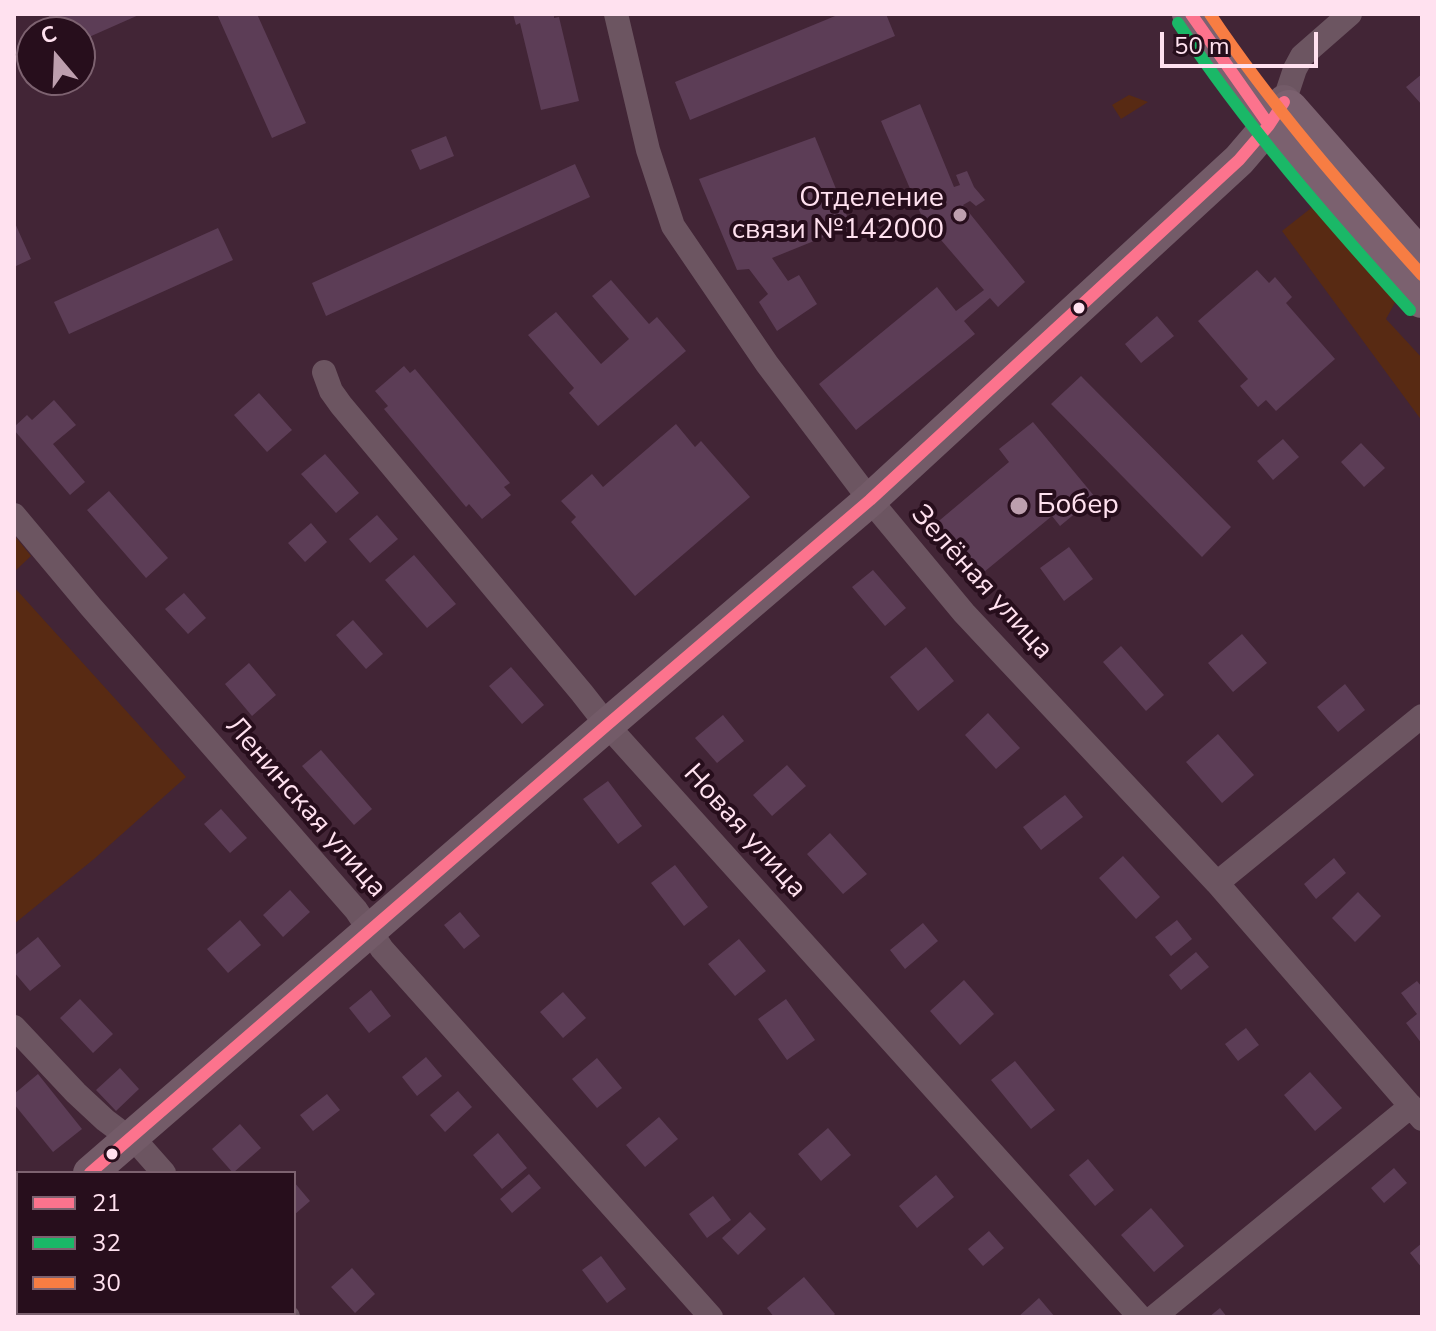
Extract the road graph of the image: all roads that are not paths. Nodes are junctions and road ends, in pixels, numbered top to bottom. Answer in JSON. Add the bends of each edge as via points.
{"nodes":[{"id":1,"x":616,"y":14,"type":"edge"},
{"id":2,"x":1191,"y":14,"type":"edge"},
{"id":3,"x":1221,"y":14,"type":"edge"},
{"id":4,"x":1350,"y":14,"type":"edge"},
{"id":5,"x":1276,"y":113,"type":"junction"},
{"id":6,"x":1422,"y":260,"type":"edge"},
{"id":7,"x":1422,"y":299,"type":"edge"},
{"id":8,"x":324,"y":372,"type":"dead end"},
{"id":9,"x":870,"y":500,"type":"junction"},
{"id":10,"x":14,"y":515,"type":"edge"},
{"id":11,"x":1422,"y":716,"type":"edge"},
{"id":12,"x":607,"y":725,"type":"junction"},
{"id":13,"x":1217,"y":883,"type":"junction"},
{"id":14,"x":370,"y":931,"type":"junction"},
{"id":15,"x":14,"y":1027,"type":"edge"},
{"id":16,"x":1416,"y":1113,"type":"edge"},
{"id":17,"x":130,"y":1138,"type":"junction"},
{"id":18,"x":92,"y":1171,"type":"edge"},
{"id":19,"x":162,"y":1171,"type":"edge"},
{"id":20,"x":711,"y":1317,"type":"edge"},
{"id":21,"x":1140,"y":1317,"type":"edge"},
{"id":22,"x":1154,"y":1317,"type":"edge"}],
"edges":[{"from":1,"to":9,"type":"street","name":"Зелёная улица","via":[[648,150],[673,226],[767,364]]},
{"from":2,"to":5,"type":"main road"},
{"from":3,"to":5,"type":"main road"},
{"from":4,"to":5,"type":"street","via":[[1302,56]]},
{"from":5,"to":6,"type":"main road","via":[[1332,159]]},
{"from":5,"to":7,"type":"main road","via":[[1311,177]]},
{"from":5,"to":9,"type":"main road","via":[[1239,160]]},
{"from":8,"to":12,"type":"street","name":"Новая улица","via":[[341,405]]},
{"from":9,"to":12,"type":"main road"},
{"from":9,"to":13,"type":"street","name":"Зелёная улица","via":[[964,613]]},
{"from":10,"to":14,"type":"street","name":"Ленинская улица"},
{"from":11,"to":13,"type":"street"},
{"from":12,"to":14,"type":"main road"},
{"from":12,"to":21,"type":"street","name":"Новая улица"},
{"from":13,"to":16,"type":"street","name":"Зелёная улица"},
{"from":14,"to":17,"type":"main road"},
{"from":14,"to":20,"type":"street","name":"Ленинская улица"},
{"from":15,"to":17,"type":"street","via":[[92,1108]]},
{"from":16,"to":22,"type":"street"},
{"from":17,"to":18,"type":"main road"},
{"from":17,"to":19,"type":"street"}]}
